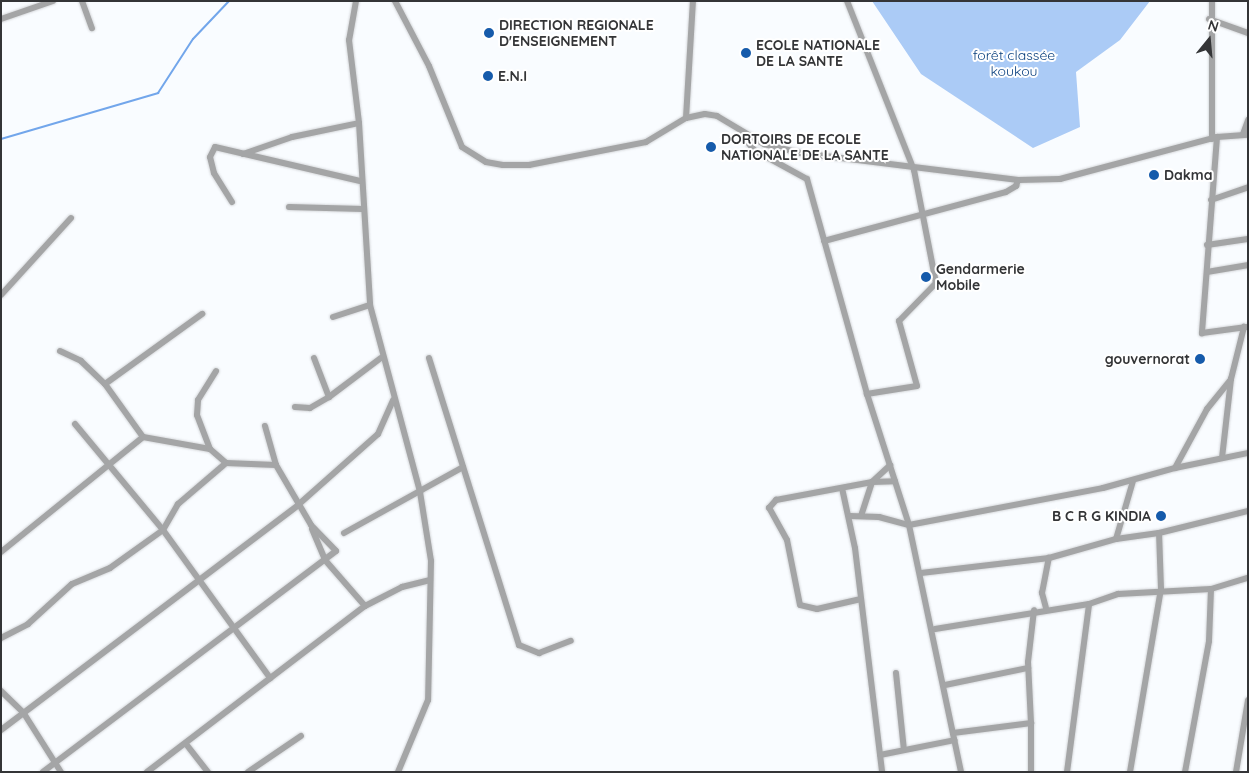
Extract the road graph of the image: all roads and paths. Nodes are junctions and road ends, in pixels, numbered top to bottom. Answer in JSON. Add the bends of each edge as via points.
{"nodes":[{"id":1,"x":53,"y":1,"type":"edge"},
{"id":2,"x":82,"y":1,"type":"edge"},
{"id":3,"x":356,"y":1,"type":"edge"},
{"id":4,"x":395,"y":1,"type":"edge"},
{"id":5,"x":693,"y":1,"type":"edge"},
{"id":6,"x":847,"y":1,"type":"edge"},
{"id":7,"x":1212,"y":1,"type":"edge"},
{"id":8,"x":1,"y":19,"type":"edge"},
{"id":9,"x":1209,"y":19,"type":"junction"},
{"id":10,"x":92,"y":28,"type":"dead end"},
{"id":11,"x":1248,"y":33,"type":"edge"},
{"id":12,"x":686,"y":118,"type":"junction"},
{"id":13,"x":1248,"y":120,"type":"edge"},
{"id":14,"x":360,"y":124,"type":"junction"},
{"id":15,"x":741,"y":133,"type":"junction"},
{"id":16,"x":1245,"y":134,"type":"edge"},
{"id":17,"x":1214,"y":138,"type":"junction"},
{"id":18,"x":243,"y":154,"type":"junction"},
{"id":19,"x":914,"y":170,"type":"junction"},
{"id":20,"x":1018,"y":180,"type":"junction"},
{"id":21,"x":360,"y":181,"type":"junction"},
{"id":22,"x":1248,"y":187,"type":"edge"},
{"id":23,"x":1211,"y":200,"type":"junction"},
{"id":24,"x":232,"y":202,"type":"dead end"},
{"id":25,"x":289,"y":207,"type":"dead end"},
{"id":26,"x":363,"y":209,"type":"junction"},
{"id":27,"x":922,"y":212,"type":"junction"},
{"id":28,"x":71,"y":218,"type":"dead end"},
{"id":29,"x":1248,"y":239,"type":"edge"},
{"id":30,"x":824,"y":241,"type":"junction"},
{"id":31,"x":1207,"y":245,"type":"junction"},
{"id":32,"x":1248,"y":266,"type":"edge"},
{"id":33,"x":1207,"y":272,"type":"junction"},
{"id":34,"x":1,"y":295,"type":"edge"},
{"id":35,"x":370,"y":304,"type":"junction"},
{"id":36,"x":202,"y":314,"type":"dead end"},
{"id":37,"x":332,"y":317,"type":"dead end"},
{"id":38,"x":1246,"y":327,"type":"edge"},
{"id":39,"x":60,"y":351,"type":"dead end"},
{"id":40,"x":314,"y":358,"type":"dead end"},
{"id":41,"x":381,"y":358,"type":"junction"},
{"id":42,"x":430,"y":358,"type":"dead end"},
{"id":43,"x":216,"y":371,"type":"dead end"},
{"id":44,"x":1231,"y":379,"type":"junction"},
{"id":45,"x":105,"y":384,"type":"junction"},
{"id":46,"x":867,"y":394,"type":"junction"},
{"id":47,"x":330,"y":397,"type":"junction"},
{"id":48,"x":393,"y":400,"type":"junction"},
{"id":49,"x":295,"y":407,"type":"dead end"},
{"id":50,"x":75,"y":424,"type":"dead end"},
{"id":51,"x":265,"y":426,"type":"dead end"},
{"id":52,"x":143,"y":437,"type":"junction"},
{"id":53,"x":210,"y":449,"type":"junction"},
{"id":54,"x":1248,"y":452,"type":"edge"},
{"id":55,"x":1222,"y":458,"type":"junction"},
{"id":56,"x":226,"y":463,"type":"junction"},
{"id":57,"x":110,"y":465,"type":"junction"},
{"id":58,"x":276,"y":465,"type":"junction"},
{"id":59,"x":890,"y":465,"type":"junction"},
{"id":60,"x":463,"y":468,"type":"junction"},
{"id":61,"x":1175,"y":468,"type":"junction"},
{"id":62,"x":895,"y":481,"type":"junction"},
{"id":63,"x":1133,"y":481,"type":"junction"},
{"id":64,"x":872,"y":482,"type":"junction"},
{"id":65,"x":842,"y":488,"type":"junction"},
{"id":66,"x":420,"y":492,"type":"junction"},
{"id":67,"x":298,"y":505,"type":"junction"},
{"id":68,"x":1248,"y":512,"type":"edge"},
{"id":69,"x":850,"y":516,"type":"junction"},
{"id":70,"x":861,"y":516,"type":"junction"},
{"id":71,"x":311,"y":525,"type":"junction"},
{"id":72,"x":909,"y":525,"type":"junction"},
{"id":73,"x":162,"y":530,"type":"junction"},
{"id":74,"x":344,"y":533,"type":"dead end"},
{"id":75,"x":1160,"y":534,"type":"junction"},
{"id":76,"x":1116,"y":539,"type":"junction"},
{"id":77,"x":1,"y":552,"type":"edge"},
{"id":78,"x":1049,"y":558,"type":"junction"},
{"id":79,"x":324,"y":560,"type":"junction"},
{"id":80,"x":921,"y":573,"type":"junction"},
{"id":81,"x":1248,"y":578,"type":"edge"},
{"id":82,"x":199,"y":580,"type":"junction"},
{"id":83,"x":430,"y":580,"type":"junction"},
{"id":84,"x":1160,"y":589,"type":"junction"},
{"id":85,"x":1211,"y":589,"type":"junction"},
{"id":86,"x":862,"y":599,"type":"junction"},
{"id":87,"x":1089,"y":604,"type":"junction"},
{"id":88,"x":365,"y":606,"type":"junction"},
{"id":89,"x":1046,"y":608,"type":"junction"},
{"id":90,"x":1034,"y":610,"type":"junction"},
{"id":91,"x":935,"y":629,"type":"junction"},
{"id":92,"x":232,"y":630,"type":"junction"},
{"id":93,"x":1,"y":638,"type":"edge"},
{"id":94,"x":570,"y":640,"type":"dead end"},
{"id":95,"x":1028,"y":668,"type":"junction"},
{"id":96,"x":896,"y":673,"type":"dead end"},
{"id":97,"x":270,"y":678,"type":"junction"},
{"id":98,"x":945,"y":685,"type":"junction"},
{"id":99,"x":1,"y":691,"type":"edge"},
{"id":100,"x":1248,"y":700,"type":"edge"},
{"id":101,"x":23,"y":712,"type":"junction"},
{"id":102,"x":1031,"y":723,"type":"junction"},
{"id":103,"x":1,"y":730,"type":"edge"},
{"id":104,"x":300,"y":736,"type":"dead end"},
{"id":105,"x":954,"y":736,"type":"junction"},
{"id":106,"x":186,"y":744,"type":"junction"},
{"id":107,"x":904,"y":750,"type":"junction"},
{"id":108,"x":880,"y":755,"type":"junction"},
{"id":109,"x":55,"y":763,"type":"junction"},
{"id":110,"x":43,"y":772,"type":"edge"},
{"id":111,"x":61,"y":772,"type":"edge"},
{"id":112,"x":147,"y":772,"type":"edge"},
{"id":113,"x":208,"y":772,"type":"edge"},
{"id":114,"x":248,"y":772,"type":"edge"},
{"id":115,"x":398,"y":772,"type":"edge"},
{"id":116,"x":882,"y":772,"type":"edge"},
{"id":117,"x":961,"y":772,"type":"edge"},
{"id":118,"x":1031,"y":772,"type":"edge"},
{"id":119,"x":1067,"y":772,"type":"edge"},
{"id":120,"x":1130,"y":772,"type":"edge"},
{"id":121,"x":1185,"y":772,"type":"edge"},
{"id":122,"x":1236,"y":772,"type":"edge"}],
"edges":[{"from":1,"to":8,"type":"street"},
{"from":2,"to":10,"type":"street"},
{"from":3,"to":14,"type":"street","via":[[349,40]]},
{"from":4,"to":12,"type":"street","via":[[429,66],[462,147],[486,162],[529,165],[646,142]]},
{"from":5,"to":12,"type":"street"},
{"from":6,"to":19,"type":"street"},
{"from":7,"to":9,"type":"street"},
{"from":9,"to":11,"type":"street"},
{"from":9,"to":17,"type":"street"},
{"from":12,"to":15,"type":"street","via":[[717,116]]},
{"from":13,"to":16,"type":"street"},
{"from":14,"to":18,"type":"street","via":[[292,137]]},
{"from":14,"to":21,"type":"street"},
{"from":15,"to":19,"type":"street","via":[[801,153]]},
{"from":15,"to":30,"type":"street","via":[[754,150],[807,179]]},
{"from":16,"to":17,"type":"street"},
{"from":17,"to":20,"type":"street","via":[[1060,178]]},
{"from":17,"to":23,"type":"street"},
{"from":18,"to":21,"type":"street"},
{"from":18,"to":24,"type":"street","via":[[211,149],[214,174]]},
{"from":19,"to":20,"type":"street"},
{"from":19,"to":27,"type":"street"},
{"from":20,"to":27,"type":"street","via":[[1016,186],[1006,192]]},
{"from":21,"to":26,"type":"street"},
{"from":22,"to":23,"type":"street"},
{"from":23,"to":31,"type":"street"},
{"from":25,"to":26,"type":"street"},
{"from":26,"to":35,"type":"street"},
{"from":27,"to":30,"type":"street"},
{"from":27,"to":46,"type":"street","via":[[936,283],[900,320],[918,386]]},
{"from":28,"to":34,"type":"street"},
{"from":29,"to":31,"type":"street"},
{"from":30,"to":46,"type":"street"},
{"from":31,"to":33,"type":"street"},
{"from":32,"to":33,"type":"street"},
{"from":33,"to":38,"type":"street","via":[[1202,332]]},
{"from":35,"to":37,"type":"street"},
{"from":35,"to":41,"type":"street"},
{"from":36,"to":45,"type":"street"},
{"from":38,"to":44,"type":"street"},
{"from":39,"to":45,"type":"street","via":[[82,361]]},
{"from":40,"to":47,"type":"street"},
{"from":41,"to":47,"type":"street"},
{"from":41,"to":48,"type":"street"},
{"from":42,"to":60,"type":"street"},
{"from":43,"to":53,"type":"street","via":[[198,400],[198,415]]},
{"from":44,"to":55,"type":"street"},
{"from":44,"to":61,"type":"street","via":[[1207,409]]},
{"from":45,"to":52,"type":"street"},
{"from":46,"to":59,"type":"street"},
{"from":47,"to":49,"type":"street","via":[[310,408]]},
{"from":48,"to":66,"type":"street"},
{"from":48,"to":67,"type":"street","via":[[378,434]]},
{"from":50,"to":57,"type":"street"},
{"from":51,"to":58,"type":"street"},
{"from":52,"to":53,"type":"street"},
{"from":52,"to":57,"type":"street"},
{"from":53,"to":56,"type":"street"},
{"from":54,"to":55,"type":"street"},
{"from":55,"to":61,"type":"street"},
{"from":56,"to":58,"type":"street"},
{"from":56,"to":73,"type":"street","via":[[178,504]]},
{"from":57,"to":73,"type":"street"},
{"from":57,"to":77,"type":"street"},
{"from":58,"to":67,"type":"street"},
{"from":59,"to":62,"type":"street"},
{"from":59,"to":64,"type":"street"},
{"from":60,"to":66,"type":"street"},
{"from":60,"to":94,"type":"street","via":[[519,645],[539,653]]},
{"from":61,"to":63,"type":"street"},
{"from":62,"to":64,"type":"street"},
{"from":62,"to":72,"type":"street"},
{"from":63,"to":72,"type":"street"},
{"from":63,"to":76,"type":"street"},
{"from":64,"to":65,"type":"street"},
{"from":64,"to":70,"type":"street"},
{"from":65,"to":69,"type":"street"},
{"from":65,"to":86,"type":"street","via":[[776,500],[769,508],[787,540],[800,605],[817,608]]},
{"from":66,"to":74,"type":"street"},
{"from":66,"to":83,"type":"street"},
{"from":67,"to":71,"type":"street"},
{"from":67,"to":82,"type":"street"},
{"from":68,"to":75,"type":"street"},
{"from":69,"to":70,"type":"street"},
{"from":69,"to":86,"type":"street"},
{"from":70,"to":72,"type":"street"},
{"from":71,"to":79,"type":"street"},
{"from":71,"to":79,"type":"street","via":[[336,551]]},
{"from":72,"to":80,"type":"street"},
{"from":73,"to":82,"type":"street"},
{"from":73,"to":93,"type":"street","via":[[110,568],[72,584],[28,624]]},
{"from":75,"to":76,"type":"street"},
{"from":75,"to":84,"type":"street"},
{"from":76,"to":78,"type":"street"},
{"from":78,"to":80,"type":"street"},
{"from":78,"to":89,"type":"street","via":[[1042,593]]},
{"from":79,"to":88,"type":"street"},
{"from":79,"to":92,"type":"street"},
{"from":80,"to":91,"type":"street"},
{"from":81,"to":85,"type":"street"},
{"from":82,"to":92,"type":"street"},
{"from":82,"to":101,"type":"street"},
{"from":83,"to":88,"type":"street","via":[[402,587]]},
{"from":83,"to":115,"type":"street","via":[[428,700]]},
{"from":84,"to":85,"type":"street"},
{"from":84,"to":87,"type":"street","via":[[1118,594]]},
{"from":84,"to":120,"type":"street"},
{"from":85,"to":121,"type":"street","via":[[1208,641]]},
{"from":86,"to":108,"type":"street"},
{"from":87,"to":89,"type":"street"},
{"from":87,"to":119,"type":"street"},
{"from":88,"to":97,"type":"street"},
{"from":89,"to":90,"type":"street"},
{"from":90,"to":91,"type":"street"},
{"from":90,"to":95,"type":"street"},
{"from":91,"to":98,"type":"street"},
{"from":92,"to":97,"type":"street"},
{"from":92,"to":109,"type":"street"},
{"from":95,"to":98,"type":"street"},
{"from":95,"to":102,"type":"street"},
{"from":96,"to":107,"type":"street"},
{"from":97,"to":106,"type":"street"},
{"from":98,"to":105,"type":"street"},
{"from":99,"to":101,"type":"street"},
{"from":100,"to":122,"type":"street"},
{"from":101,"to":103,"type":"street"},
{"from":101,"to":109,"type":"street"},
{"from":102,"to":105,"type":"street"},
{"from":102,"to":118,"type":"street"},
{"from":104,"to":114,"type":"street"},
{"from":105,"to":107,"type":"street"},
{"from":105,"to":117,"type":"street"},
{"from":106,"to":112,"type":"street"},
{"from":106,"to":113,"type":"street"},
{"from":107,"to":108,"type":"street"},
{"from":108,"to":116,"type":"street"},
{"from":109,"to":110,"type":"street"},
{"from":109,"to":111,"type":"street"}]}
